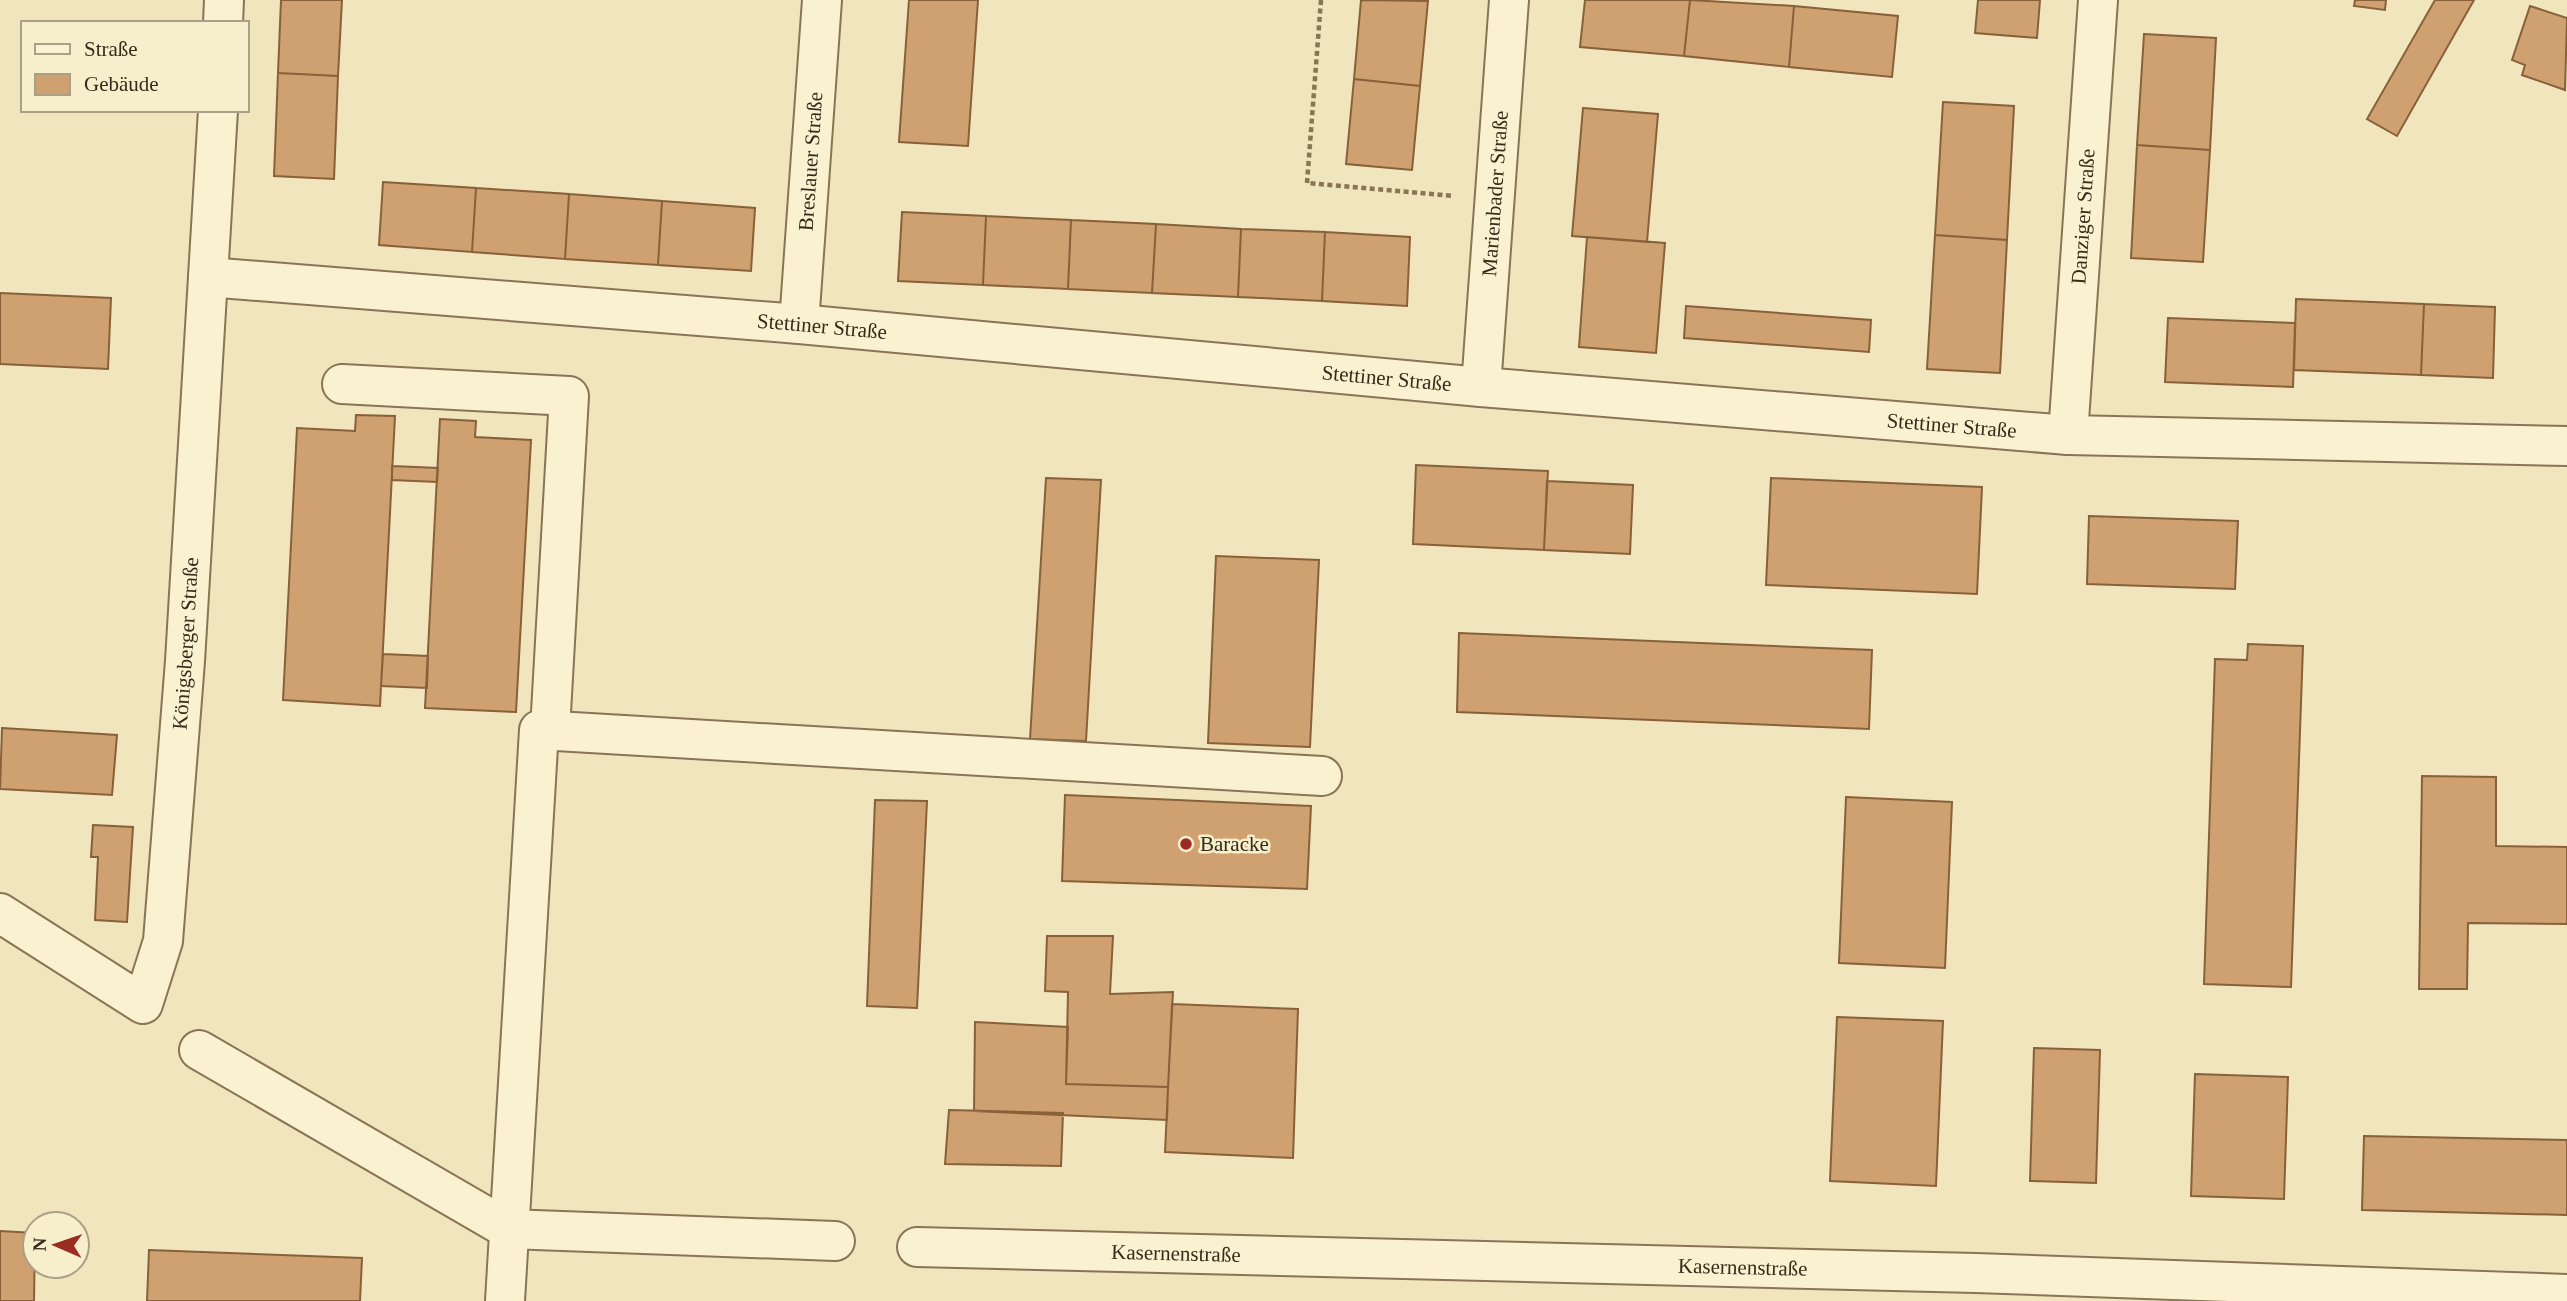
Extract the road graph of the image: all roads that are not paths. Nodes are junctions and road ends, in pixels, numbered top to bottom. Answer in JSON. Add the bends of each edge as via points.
{"nodes":[{"id":1,"x":225,"y":0,"type":"edge"},
{"id":2,"x":822,"y":0,"type":"edge"},
{"id":3,"x":1509,"y":0,"type":"edge"},
{"id":4,"x":2098,"y":0,"type":"edge"},
{"id":5,"x":223,"y":21,"type":"edge"},
{"id":6,"x":218,"y":112,"type":"edge"},
{"id":7,"x":208,"y":277,"type":"junction"},
{"id":8,"x":799,"y":324,"type":"junction"},
{"id":9,"x":342,"y":384,"type":"dead end"},
{"id":10,"x":1481,"y":387,"type":"junction"},
{"id":11,"x":2068,"y":435,"type":"junction"},
{"id":12,"x":2567,"y":446,"type":"edge"},
{"id":13,"x":550,"y":730,"type":"junction"},
{"id":14,"x":1322,"y":776,"type":"dead end"},
{"id":15,"x":0,"y":913,"type":"edge"},
{"id":16,"x":200,"y":1050,"type":"dead end"},
{"id":17,"x":508,"y":1229,"type":"junction"},
{"id":18,"x":835,"y":1241,"type":"dead end"},
{"id":19,"x":917,"y":1247,"type":"dead end"},
{"id":20,"x":2567,"y":1294,"type":"edge"},
{"id":21,"x":505,"y":1301,"type":"edge"}],
"edges":[{"from":1,"to":5,"type":"street"},
{"from":2,"to":8,"type":"street","name":"Breslauer Straße"},
{"from":3,"to":10,"type":"street","name":"Marienbader Straße"},
{"from":4,"to":11,"type":"street","name":"Danziger Straße"},
{"from":6,"to":7,"type":"street","name":"Königsberger Straße"},
{"from":7,"to":8,"type":"street","name":"Stettiner Straße"},
{"from":7,"to":15,"type":"street","name":"Königsberger Straße","via":[[163,941],[143,1004]]},
{"from":8,"to":10,"type":"street","name":"Stettiner Straße"},
{"from":9,"to":13,"type":"street","via":[[569,396]]},
{"from":10,"to":11,"type":"street","name":"Stettiner Straße"},
{"from":11,"to":12,"type":"street","name":"Stettiner Straße"},
{"from":13,"to":14,"type":"street"},
{"from":13,"to":17,"type":"street","via":[[539,730]]},
{"from":16,"to":17,"type":"street"},
{"from":17,"to":18,"type":"street"},
{"from":17,"to":21,"type":"street"},
{"from":19,"to":20,"type":"street","name":"Kasernenstraße","via":[[1976,1273]]}]}
